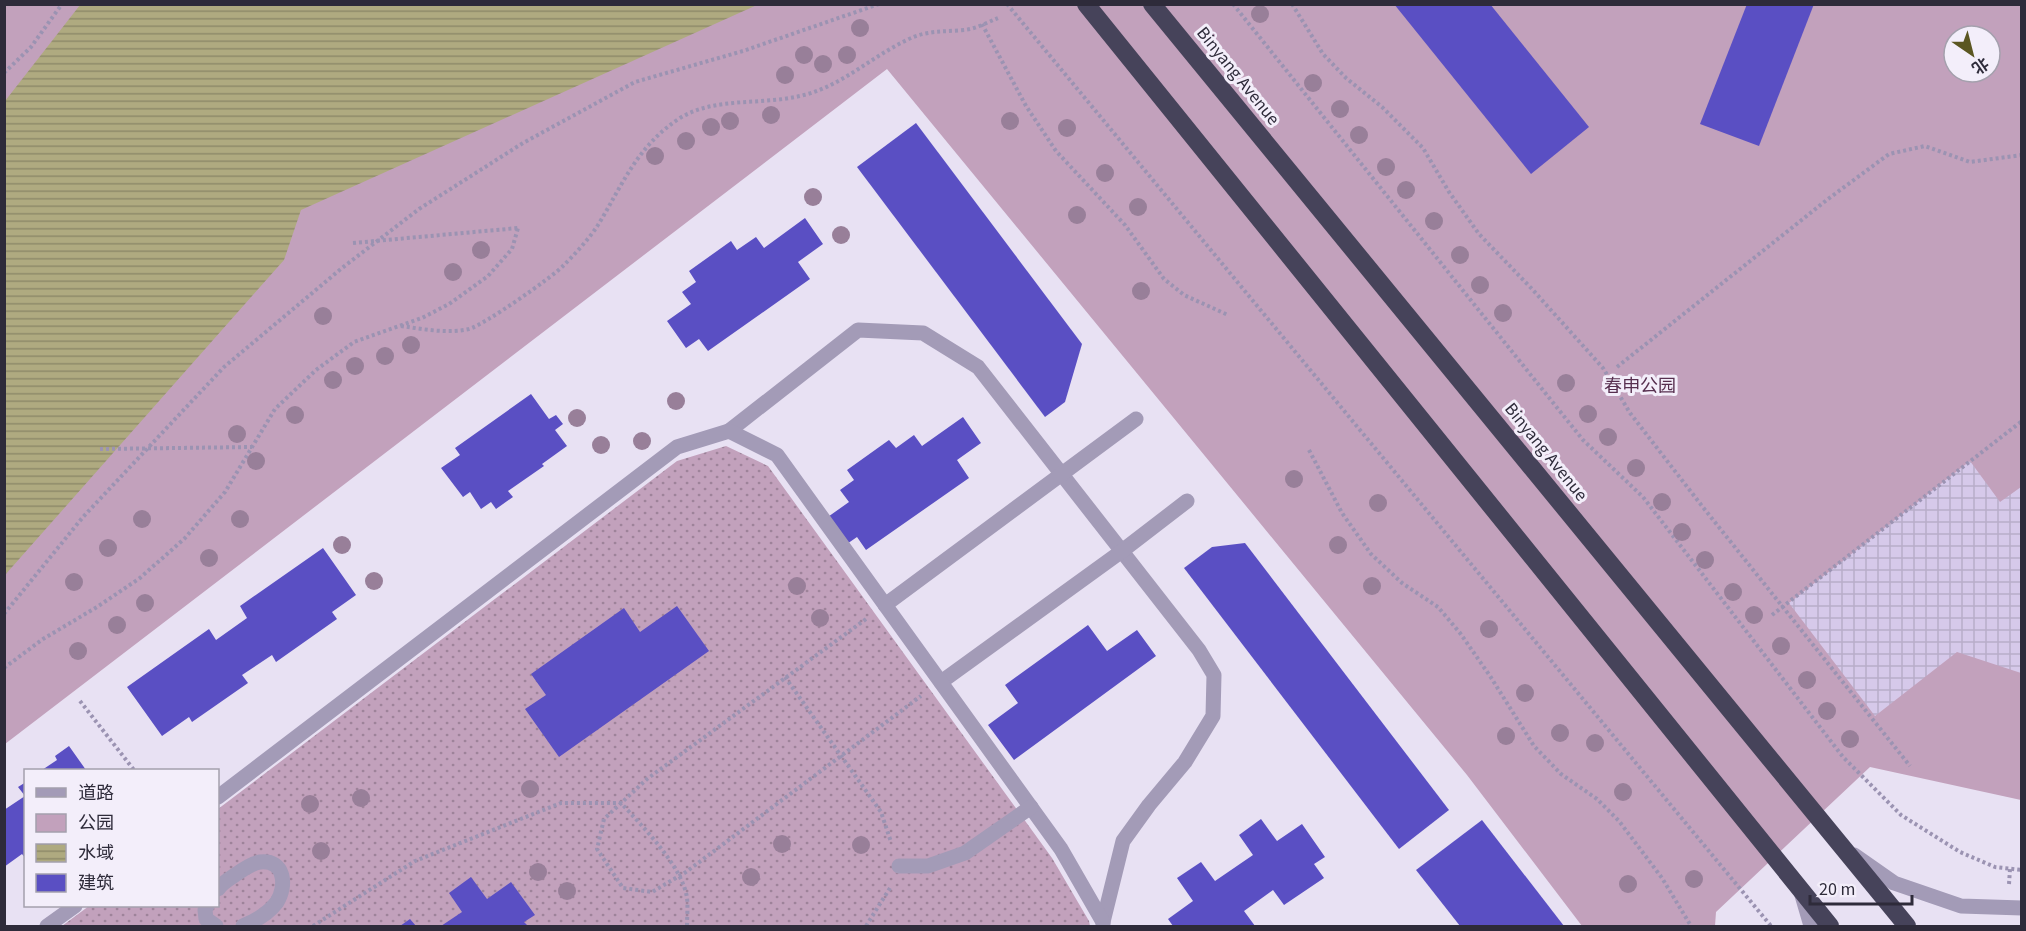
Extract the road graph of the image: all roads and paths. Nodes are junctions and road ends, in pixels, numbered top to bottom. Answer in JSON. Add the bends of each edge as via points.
{"nodes":[{"id":1,"x":62,"y":4,"type":"edge"},
{"id":2,"x":879,"y":4,"type":"edge"},
{"id":3,"x":1007,"y":4,"type":"edge"},
{"id":4,"x":1086,"y":4,"type":"edge"},
{"id":5,"x":1152,"y":4,"type":"edge"},
{"id":6,"x":1233,"y":4,"type":"edge"},
{"id":7,"x":1292,"y":4,"type":"edge"},
{"id":8,"x":999,"y":18,"type":"dead end"},
{"id":9,"x":982,"y":24,"type":"junction"},
{"id":10,"x":4,"y":73,"type":"edge"},
{"id":11,"x":2022,"y":155,"type":"edge"},
{"id":12,"x":353,"y":243,"type":"dead end"},
{"id":13,"x":1228,"y":315,"type":"dead end"},
{"id":14,"x":401,"y":326,"type":"junction"},
{"id":15,"x":1617,"y":367,"type":"dead end"},
{"id":16,"x":1136,"y":419,"type":"dead end"},
{"id":17,"x":2022,"y":421,"type":"edge"},
{"id":18,"x":729,"y":430,"type":"junction"},
{"id":19,"x":252,"y":447,"type":"junction"},
{"id":20,"x":100,"y":449,"type":"dead end"},
{"id":21,"x":1310,"y":450,"type":"dead end"},
{"id":22,"x":1062,"y":474,"type":"junction"},
{"id":23,"x":1187,"y":501,"type":"dead end"},
{"id":24,"x":1122,"y":551,"type":"junction"},
{"id":25,"x":885,"y":605,"type":"junction"},
{"id":26,"x":1782,"y":608,"type":"junction"},
{"id":27,"x":4,"y":614,"type":"edge"},
{"id":28,"x":1772,"y":615,"type":"dead end"},
{"id":29,"x":4,"y":668,"type":"edge"},
{"id":30,"x":785,"y":678,"type":"junction"},
{"id":31,"x":941,"y":682,"type":"junction"},
{"id":32,"x":80,"y":701,"type":"dead end"},
{"id":33,"x":842,"y":755,"type":"junction"},
{"id":34,"x":1910,"y":766,"type":"dead end"},
{"id":35,"x":132,"y":769,"type":"edge"},
{"id":36,"x":219,"y":796,"type":"edge"},
{"id":37,"x":621,"y":803,"type":"junction"},
{"id":38,"x":1031,"y":807,"type":"junction"},
{"id":39,"x":1841,"y":846,"type":"junction"},
{"id":40,"x":899,"y":866,"type":"junction"},
{"id":41,"x":2022,"y":870,"type":"edge"},
{"id":42,"x":680,"y":876,"type":"junction"},
{"id":43,"x":219,"y":888,"type":"edge"},
{"id":44,"x":1800,"y":889,"type":"junction"},
{"id":45,"x":74,"y":907,"type":"edge"},
{"id":46,"x":206,"y":907,"type":"edge"},
{"id":47,"x":2022,"y":908,"type":"edge"},
{"id":48,"x":1103,"y":924,"type":"edge"},
{"id":49,"x":47,"y":927,"type":"edge"},
{"id":50,"x":216,"y":927,"type":"edge"},
{"id":51,"x":243,"y":927,"type":"edge"},
{"id":52,"x":313,"y":927,"type":"edge"},
{"id":53,"x":687,"y":927,"type":"edge"},
{"id":54,"x":866,"y":927,"type":"edge"},
{"id":55,"x":1692,"y":927,"type":"edge"},
{"id":56,"x":1771,"y":927,"type":"edge"},
{"id":57,"x":1811,"y":927,"type":"edge"},
{"id":58,"x":1830,"y":927,"type":"edge"},
{"id":59,"x":1907,"y":927,"type":"edge"}],
"edges":[{"from":1,"to":10,"type":"path","via":[[31,47]]},
{"from":2,"to":27,"type":"path","via":[[743,51],[635,82],[523,143],[419,208],[224,367],[83,517]]},
{"from":3,"to":56,"type":"path"},
{"from":4,"to":44,"type":"highway"},
{"from":5,"to":39,"type":"highway","name":"Binyang Avenue"},
{"from":6,"to":41,"type":"path","via":[[1583,440],[1642,497],[1843,757],[1901,815],[1960,852],[1995,867]]},
{"from":7,"to":26,"type":"path","via":[[1323,54],[1423,148],[1479,234],[1603,368],[1630,412]]},
{"from":8,"to":9,"type":"path"},
{"from":9,"to":13,"type":"path","via":[[1026,106],[1056,151],[1125,225],[1164,279],[1184,295]]},
{"from":9,"to":14,"type":"path","via":[[967,30],[931,31],[908,39],[846,79],[802,96],[708,106],[680,118],[634,161],[597,227],[562,268],[469,328],[436,331]]},
{"from":11,"to":15,"type":"path","via":[[1970,162],[1925,146],[1888,154]]},
{"from":12,"to":14,"type":"path","bridge":true,"via":[[518,228],[512,249],[488,276],[449,304]]},
{"from":14,"to":19,"type":"path","via":[[354,342],[316,370],[275,409]]},
{"from":16,"to":22,"type":"street"},
{"from":17,"to":26,"type":"path"},
{"from":18,"to":22,"type":"street","via":[[858,330],[924,333],[978,367]]},
{"from":18,"to":25,"type":"street","via":[[777,455]]},
{"from":18,"to":36,"type":"street","via":[[677,447]]},
{"from":19,"to":20,"type":"path","bridge":true},
{"from":19,"to":29,"type":"path","via":[[225,492],[185,538],[141,578]]},
{"from":21,"to":55,"type":"path","via":[[1342,513],[1371,554],[1402,583],[1438,607],[1490,676],[1534,746],[1619,821],[1662,878]]},
{"from":22,"to":24,"type":"street"},
{"from":22,"to":25,"type":"street"},
{"from":23,"to":24,"type":"street"},
{"from":24,"to":31,"type":"street"},
{"from":24,"to":48,"type":"street","via":[[1214,675],[1214,716],[1185,762],[1124,841]]},
{"from":25,"to":30,"type":"path"},
{"from":25,"to":31,"type":"street"},
{"from":26,"to":28,"type":"path"},
{"from":26,"to":34,"type":"path"},
{"from":30,"to":33,"type":"path"},
{"from":30,"to":37,"type":"path","via":[[647,779]]},
{"from":31,"to":33,"type":"path"},
{"from":31,"to":38,"type":"street"},
{"from":32,"to":35,"type":"path"},
{"from":33,"to":40,"type":"path","via":[[881,812]]},
{"from":33,"to":42,"type":"path"},
{"from":37,"to":42,"type":"path"},
{"from":37,"to":42,"type":"path","via":[[604,819],[597,849],[623,888],[652,892]]},
{"from":37,"to":52,"type":"path","via":[[561,803],[415,861]]},
{"from":38,"to":40,"type":"street","via":[[965,853],[928,866]]},
{"from":38,"to":48,"type":"street","via":[[1061,849]]},
{"from":39,"to":47,"type":"street","via":[[1894,883],[1961,906]]},
{"from":39,"to":59,"type":"highway","name":"Binyang Avenue"},
{"from":40,"to":54,"type":"path"},
{"from":42,"to":53,"type":"path","via":[[687,897]]},
{"from":43,"to":51,"type":"street","via":[[260,862],[279,869],[283,876],[277,902]]},
{"from":44,"to":57,"type":"street"},
{"from":44,"to":58,"type":"highway"},
{"from":45,"to":49,"type":"street"},
{"from":46,"to":50,"type":"street","via":[[206,919]]}]}
